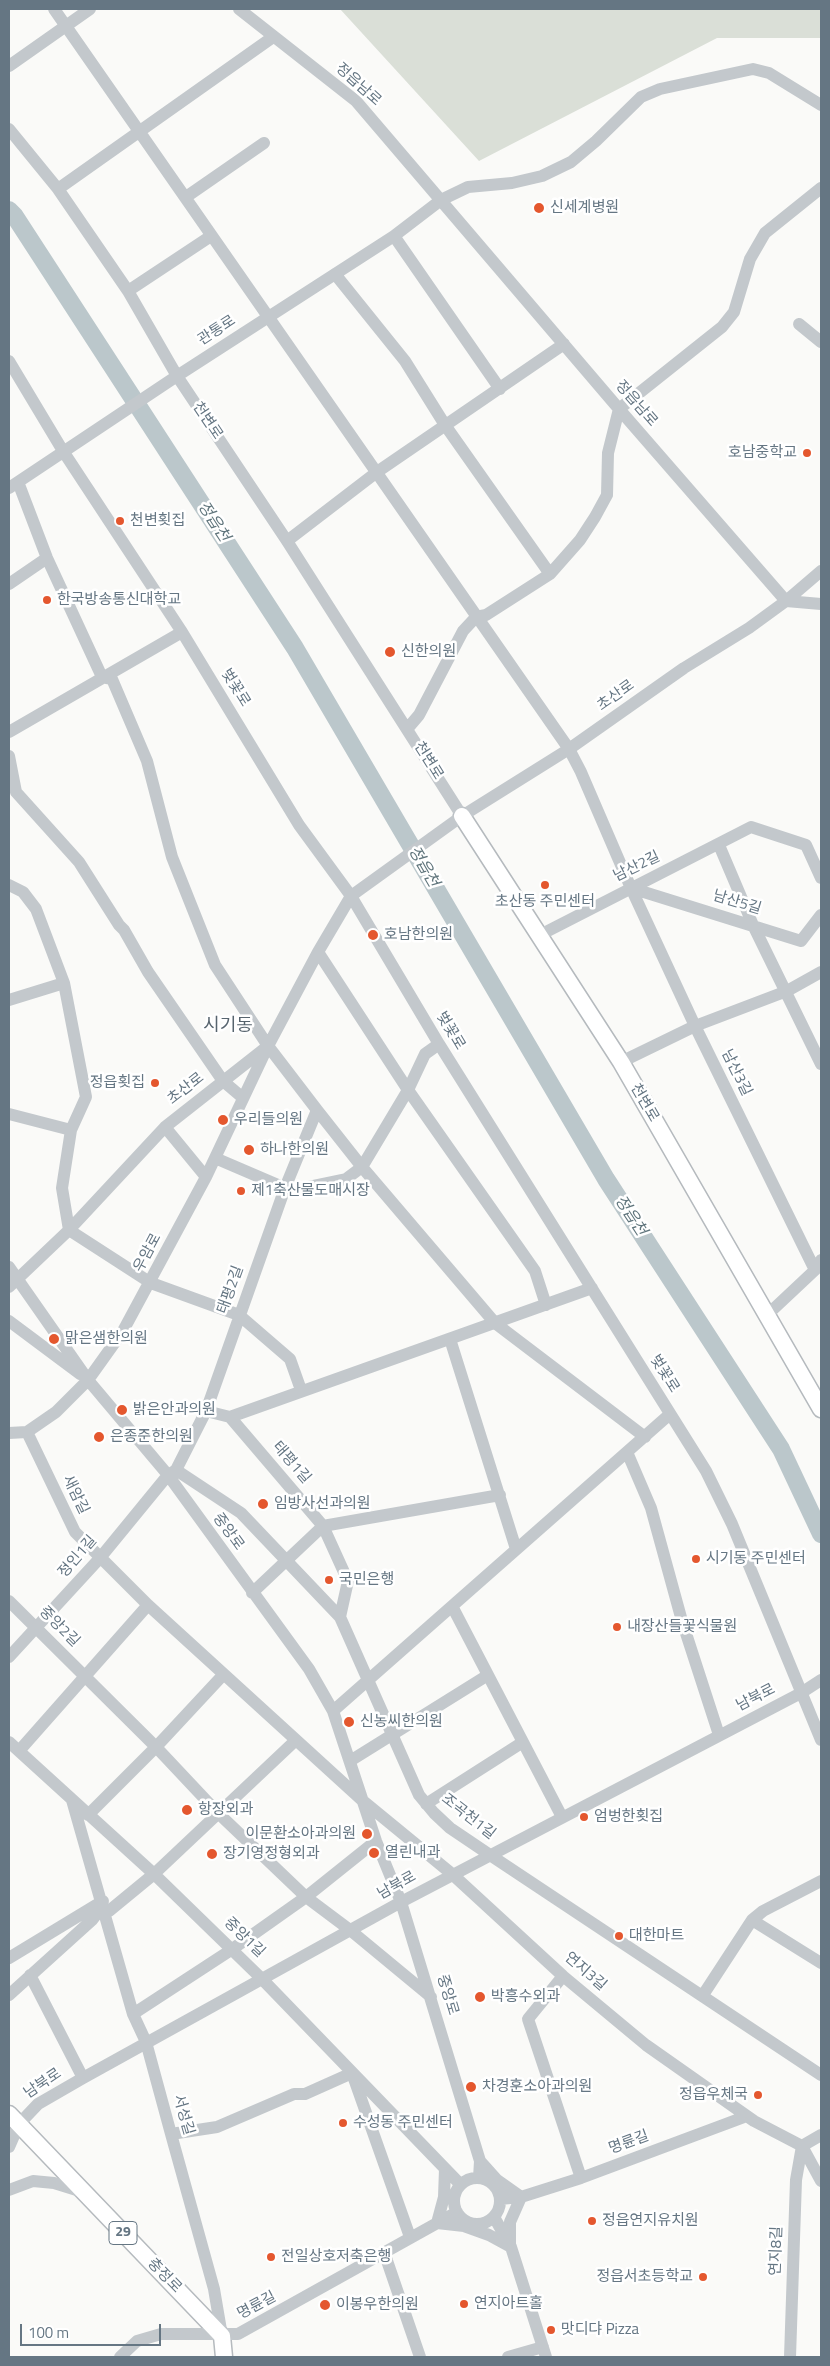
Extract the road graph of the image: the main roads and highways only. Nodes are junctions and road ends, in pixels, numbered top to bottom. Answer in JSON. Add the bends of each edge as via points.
{"nodes":[{"id":1,"x":462,"y":816,"type":"road end"},
{"id":2,"x":821,"y":1409,"type":"edge"},
{"id":3,"x":14,"y":2119,"type":"edge"},
{"id":4,"x":224,"y":2357,"type":"edge"}],
"edges":[{"from":1,"to":2,"type":"main road","name":"천변로","via":[[621,1062]]},
{"from":3,"to":4,"type":"main road","name":"충정로","number":"29","via":[[222,2336]]}]}
